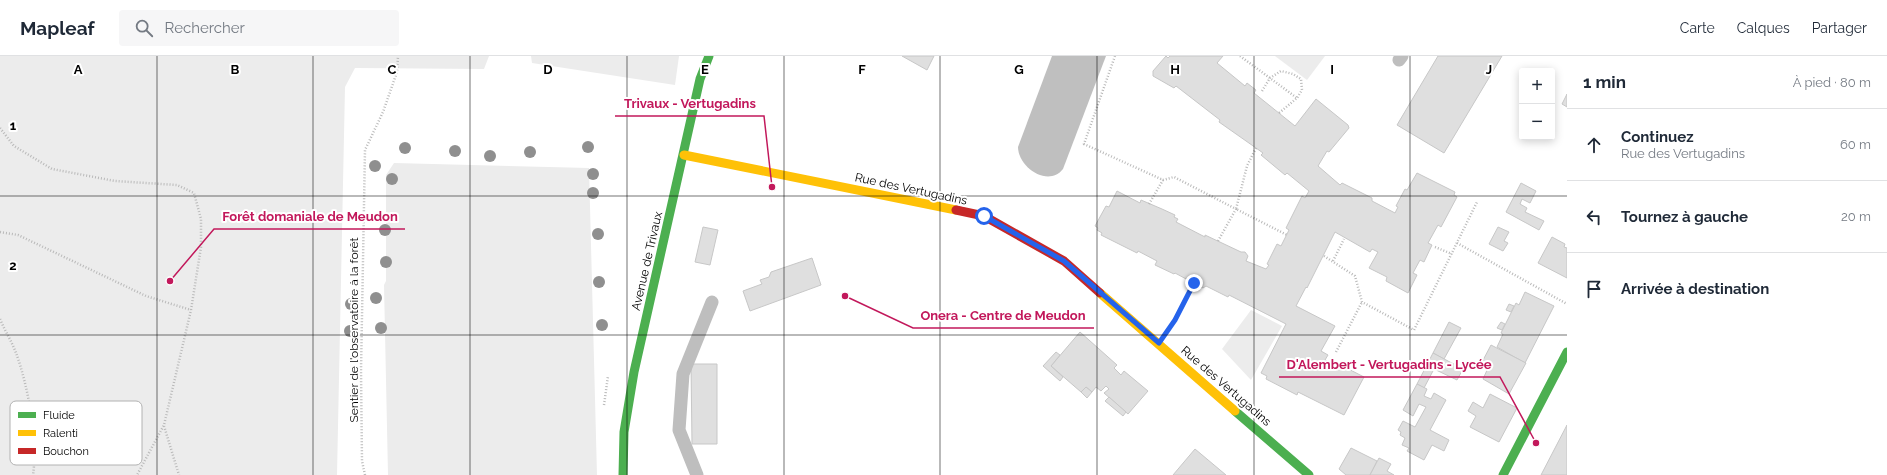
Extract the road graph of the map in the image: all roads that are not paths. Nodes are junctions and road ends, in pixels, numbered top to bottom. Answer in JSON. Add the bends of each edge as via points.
{"nodes":[{"id":1,"x":709,"y":56,"type":"edge"},
{"id":2,"x":684,"y":155,"type":"junction"},
{"id":3,"x":712,"y":302,"type":"dead end"},
{"id":4,"x":1567,"y":352,"type":"edge"},
{"id":5,"x":623,"y":475,"type":"edge"},
{"id":6,"x":697,"y":475,"type":"edge"},
{"id":7,"x":1309,"y":475,"type":"edge"},
{"id":8,"x":1503,"y":475,"type":"edge"}],
"edges":[{"from":1,"to":2,"type":"street","name":"Avenue de Trivaux","via":[[700,79]]},
{"from":2,"to":5,"type":"street","name":"Avenue de Trivaux","via":[[634,372],[624,432]]},
{"from":2,"to":7,"type":"street","name":"Rue des Vertugadins","via":[[984,216],[1064,261]]},
{"from":3,"to":6,"type":"lane","via":[[683,374],[679,430]]},
{"from":4,"to":8,"type":"street"}]}
